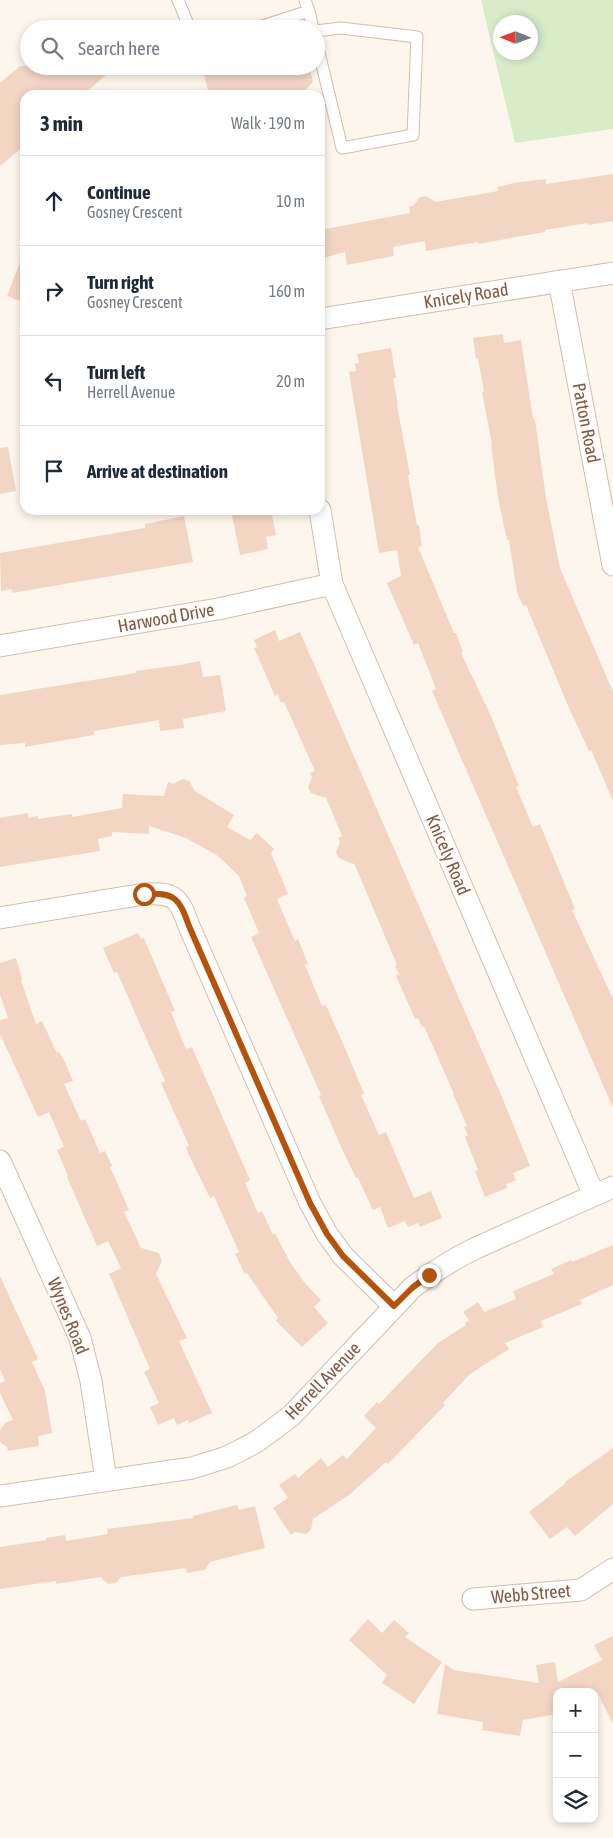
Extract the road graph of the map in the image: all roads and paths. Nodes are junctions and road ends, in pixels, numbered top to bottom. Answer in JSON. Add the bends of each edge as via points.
{"nodes":[{"id":1,"x":178,"y":0,"type":"edge"},
{"id":2,"x":307,"y":5,"type":"edge"},
{"id":3,"x":186,"y":20,"type":"edge"},
{"id":4,"x":273,"y":20,"type":"edge"},
{"id":5,"x":312,"y":20,"type":"edge"},
{"id":6,"x":325,"y":29,"type":"edge"},
{"id":7,"x":324,"y":75,"type":"edge"},
{"id":8,"x":613,"y":273,"type":"edge"},
{"id":9,"x":559,"y":281,"type":"junction"},
{"id":10,"x":325,"y":318,"type":"edge"},
{"id":11,"x":321,"y":515,"type":"edge"},
{"id":12,"x":613,"y":565,"type":"edge"},
{"id":13,"x":332,"y":584,"type":"junction"},
{"id":14,"x":0,"y":646,"type":"edge"},
{"id":15,"x":0,"y":918,"type":"edge"},
{"id":16,"x":0,"y":1160,"type":"edge"},
{"id":17,"x":603,"y":1191,"type":"edge"},
{"id":18,"x":394,"y":1306,"type":"junction"},
{"id":19,"x":106,"y":1480,"type":"junction"},
{"id":20,"x":0,"y":1496,"type":"edge"},
{"id":21,"x":613,"y":1568,"type":"edge"},
{"id":22,"x":472,"y":1599,"type":"dead end"}],
"edges":[{"from":1,"to":3,"type":"lane"},
{"from":2,"to":4,"type":"lane"},
{"from":2,"to":5,"type":"lane"},
{"from":6,"to":7,"type":"lane","via":[[341,28],[417,37],[412,135],[342,148]]},
{"from":8,"to":9,"type":"street","name":"Knicely Road"},
{"from":9,"to":10,"type":"street","name":"Knicely Road"},
{"from":9,"to":12,"type":"street","name":"Patton Road"},
{"from":11,"to":13,"type":"street","name":"Knicely Road"},
{"from":13,"to":14,"type":"street","name":"Harwood Drive","via":[[218,609]]},
{"from":13,"to":17,"type":"street","name":"Knicely Road"},
{"from":15,"to":18,"type":"street","via":[[144,894],[166,894],[182,905],[310,1203],[343,1256]]},
{"from":16,"to":19,"type":"street","name":"Wynes Road","via":[[80,1338],[91,1381]]},
{"from":17,"to":18,"type":"street","name":"Herrell Avenue","via":[[455,1258],[412,1288]]},
{"from":18,"to":19,"type":"street","name":"Herrell Avenue","via":[[291,1416],[256,1442],[228,1457],[192,1468]]},
{"from":19,"to":20,"type":"street","name":"Herrell Avenue"},
{"from":21,"to":22,"type":"street","name":"Webb Street","via":[[581,1590]]}]}
